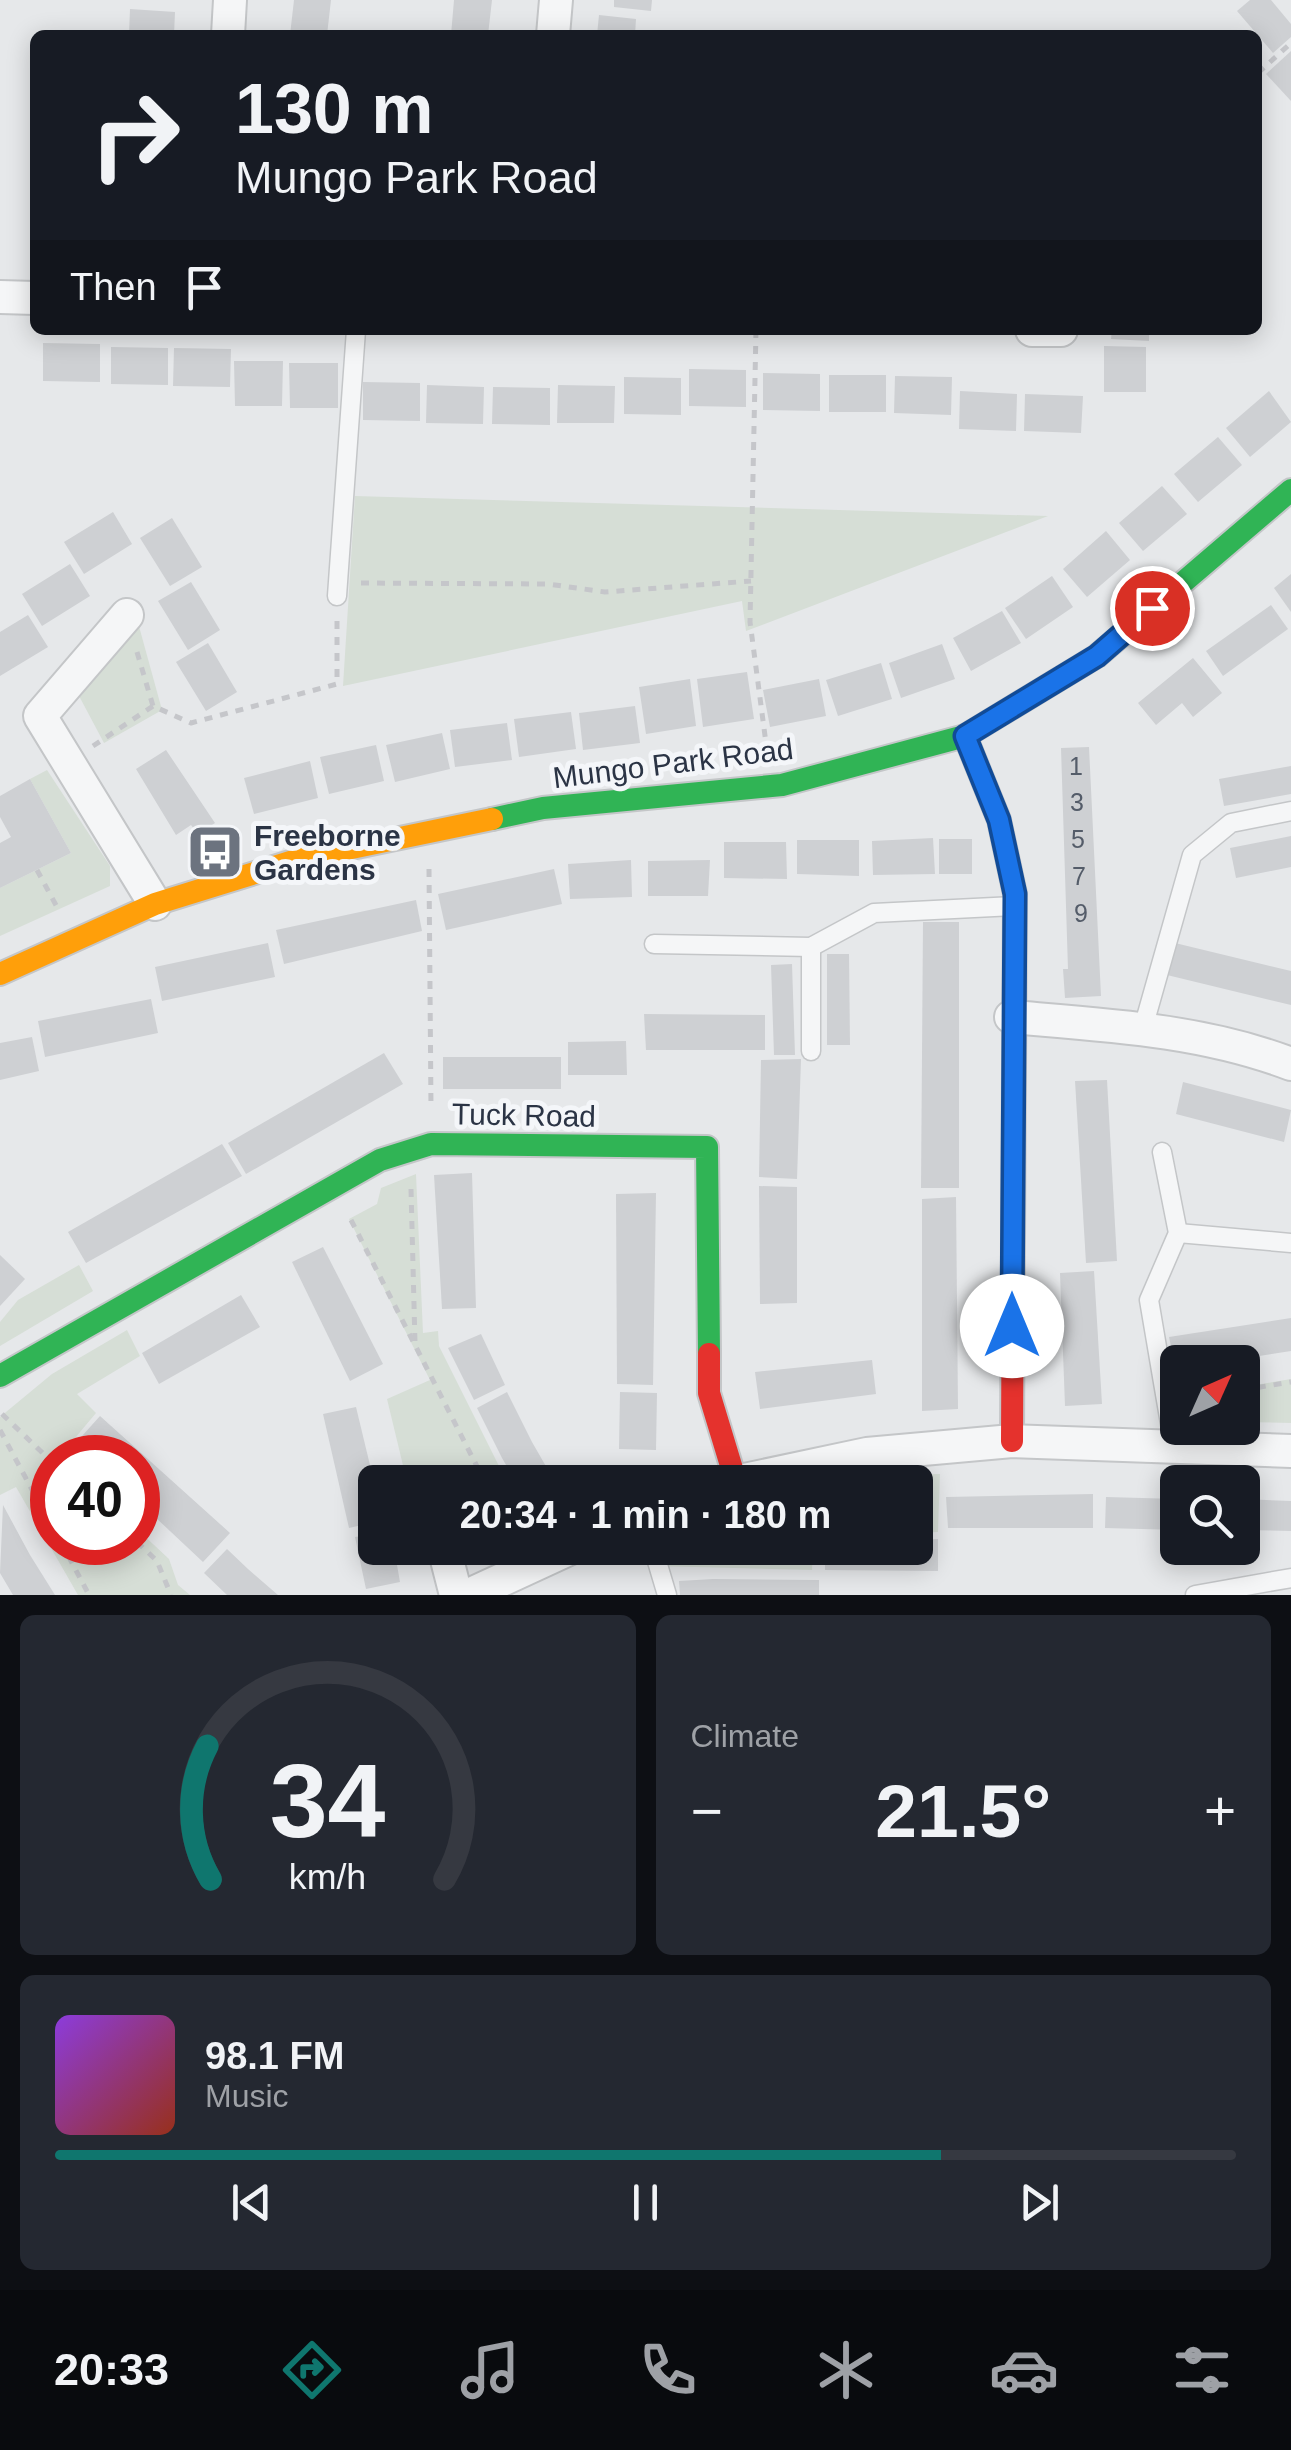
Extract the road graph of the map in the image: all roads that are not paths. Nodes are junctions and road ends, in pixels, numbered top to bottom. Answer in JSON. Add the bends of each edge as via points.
{"nodes":[{"id":1,"x":230,"y":0,"type":"edge"},
{"id":2,"x":556,"y":0,"type":"edge"},
{"id":3,"x":228,"y":30,"type":"edge"},
{"id":4,"x":553,"y":30,"type":"edge"},
{"id":5,"x":0,"y":297,"type":"edge"},
{"id":6,"x":30,"y":298,"type":"edge"},
{"id":7,"x":356,"y":335,"type":"edge"},
{"id":8,"x":1291,"y":490,"type":"edge"},
{"id":9,"x":337,"y":590,"type":"road end"},
{"id":10,"x":127,"y":615,"type":"road end"},
{"id":11,"x":965,"y":736,"type":"junction"},
{"id":12,"x":1291,"y":810,"type":"edge"},
{"id":13,"x":155,"y":904,"type":"junction"},
{"id":14,"x":1014,"y":906,"type":"junction"},
{"id":15,"x":654,"y":944,"type":"dead end"},
{"id":16,"x":811,"y":946,"type":"junction"},
{"id":17,"x":0,"y":974,"type":"edge"},
{"id":18,"x":1011,"y":1016,"type":"junction"},
{"id":19,"x":1143,"y":1028,"type":"junction"},
{"id":20,"x":811,"y":1050,"type":"dead end"},
{"id":21,"x":1291,"y":1064,"type":"edge"},
{"id":22,"x":1162,"y":1152,"type":"dead end"},
{"id":23,"x":1178,"y":1233,"type":"junction"},
{"id":24,"x":1291,"y":1244,"type":"edge"},
{"id":25,"x":0,"y":1376,"type":"edge"},
{"id":26,"x":1012,"y":1442,"type":"junction"},
{"id":27,"x":1174,"y":1447,"type":"junction"},
{"id":28,"x":1291,"y":1450,"type":"edge"},
{"id":29,"x":730,"y":1465,"type":"edge"},
{"id":30,"x":815,"y":1465,"type":"edge"},
{"id":31,"x":448,"y":1565,"type":"edge"},
{"id":32,"x":537,"y":1565,"type":"edge"},
{"id":33,"x":658,"y":1565,"type":"edge"},
{"id":34,"x":1291,"y":1578,"type":"edge"},
{"id":35,"x":484,"y":1592,"type":"edge"},
{"id":36,"x":456,"y":1595,"type":"edge"},
{"id":37,"x":667,"y":1595,"type":"edge"},
{"id":38,"x":1195,"y":1595,"type":"edge"}],
"edges":[{"from":1,"to":3,"type":"street"},
{"from":2,"to":4,"type":"street"},
{"from":5,"to":6,"type":"street"},
{"from":7,"to":9,"type":"lane"},
{"from":8,"to":11,"type":"street","name":"Mungo Park Road","via":[[1097,656]]},
{"from":10,"to":13,"type":"street","via":[[40,716]]},
{"from":11,"to":13,"type":"street","name":"Mungo Park Road","via":[[772,786],[543,808],[303,858]]},
{"from":11,"to":14,"type":"street","via":[[999,820]]},
{"from":12,"to":19,"type":"lane","via":[[1231,823],[1192,855]]},
{"from":13,"to":17,"type":"street","name":"Mungo Park Road"},
{"from":14,"to":16,"type":"lane","via":[[874,914]]},
{"from":14,"to":18,"type":"street"},
{"from":15,"to":16,"type":"lane"},
{"from":16,"to":20,"type":"lane"},
{"from":18,"to":19,"type":"street"},
{"from":18,"to":26,"type":"street"},
{"from":19,"to":21,"type":"street","via":[[1253,1049]]},
{"from":22,"to":23,"type":"lane"},
{"from":23,"to":24,"type":"lane"},
{"from":23,"to":27,"type":"lane","via":[[1148,1300]]},
{"from":25,"to":29,"type":"street","name":"Tuck Road","via":[[380,1160],[421,1148],[707,1147],[709,1393]]},
{"from":26,"to":27,"type":"street"},
{"from":26,"to":30,"type":"street"},
{"from":27,"to":28,"type":"street"},
{"from":31,"to":36,"type":"street"},
{"from":32,"to":35,"type":"street"},
{"from":33,"to":37,"type":"lane"},
{"from":34,"to":38,"type":"lane"}]}
